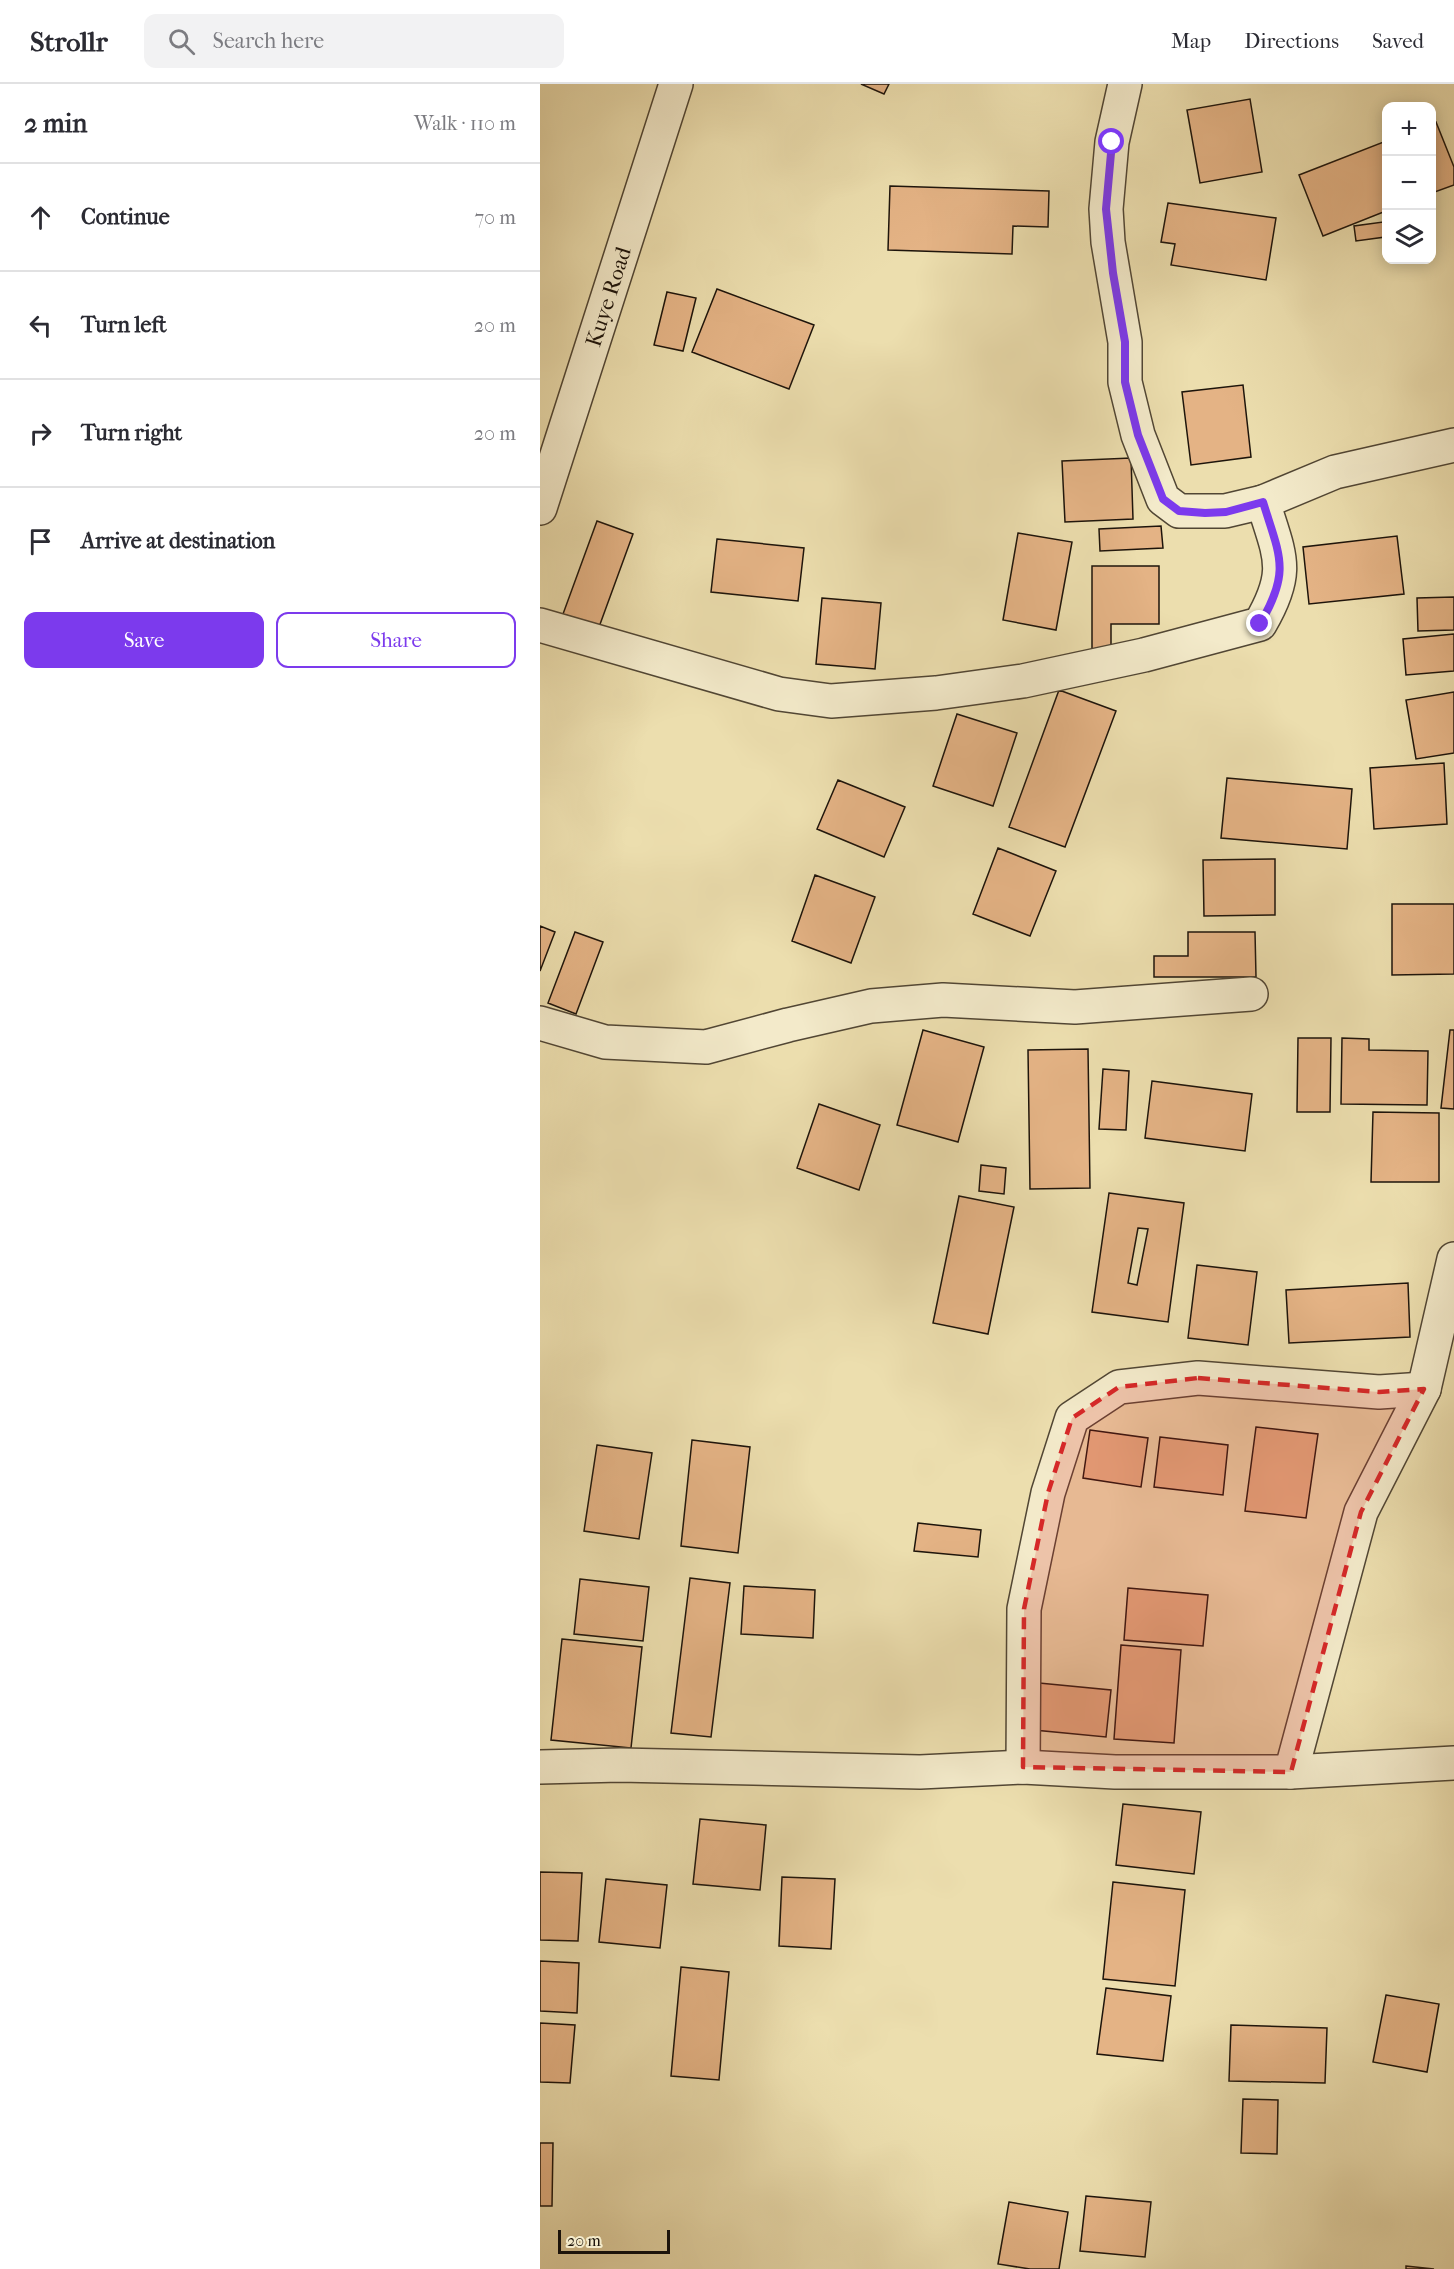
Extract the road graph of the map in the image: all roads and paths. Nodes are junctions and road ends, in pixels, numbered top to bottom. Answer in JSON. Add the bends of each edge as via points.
{"nodes":[{"id":1,"x":676,"y":84,"type":"edge"},
{"id":2,"x":1125,"y":84,"type":"edge"},
{"id":3,"x":1454,"y":445,"type":"edge"},
{"id":4,"x":1263,"y":502,"type":"junction"},
{"id":5,"x":540,"y":508,"type":"edge"},
{"id":6,"x":540,"y":625,"type":"edge"},
{"id":7,"x":1251,"y":994,"type":"dead end"},
{"id":8,"x":540,"y":1023,"type":"edge"},
{"id":9,"x":1454,"y":1259,"type":"edge"},
{"id":10,"x":1424,"y":1389,"type":"junction"},
{"id":11,"x":1454,"y":1763,"type":"edge"},
{"id":12,"x":540,"y":1767,"type":"edge"},
{"id":13,"x":1023,"y":1767,"type":"junction"},
{"id":14,"x":1291,"y":1772,"type":"junction"}],
"edges":[{"from":1,"to":5,"type":"street","name":"Kuye Road"},
{"from":2,"to":4,"type":"street","via":[[1112,142],[1106,209],[1125,342],[1125,382],[1138,435],[1163,499],[1179,511],[1226,512]]},
{"from":3,"to":4,"type":"street","via":[[1335,472]]},
{"from":4,"to":6,"type":"street","via":[[1282,563],[1276,597],[1260,624],[1144,655],[1023,681],[831,701],[779,694]]},
{"from":7,"to":8,"type":"street","via":[[1076,1007],[943,1000],[871,1006],[706,1047],[605,1042]]},
{"from":9,"to":10,"type":"street"},
{"from":10,"to":13,"type":"street","via":[[1378,1392],[1198,1378],[1119,1387],[1072,1418],[1048,1493],[1024,1609]]},
{"from":10,"to":14,"type":"street","via":[[1361,1512]]},
{"from":11,"to":14,"type":"street"},
{"from":12,"to":13,"type":"street","via":[[620,1765],[920,1772]]},
{"from":13,"to":14,"type":"street","via":[[1114,1772]]}]}
